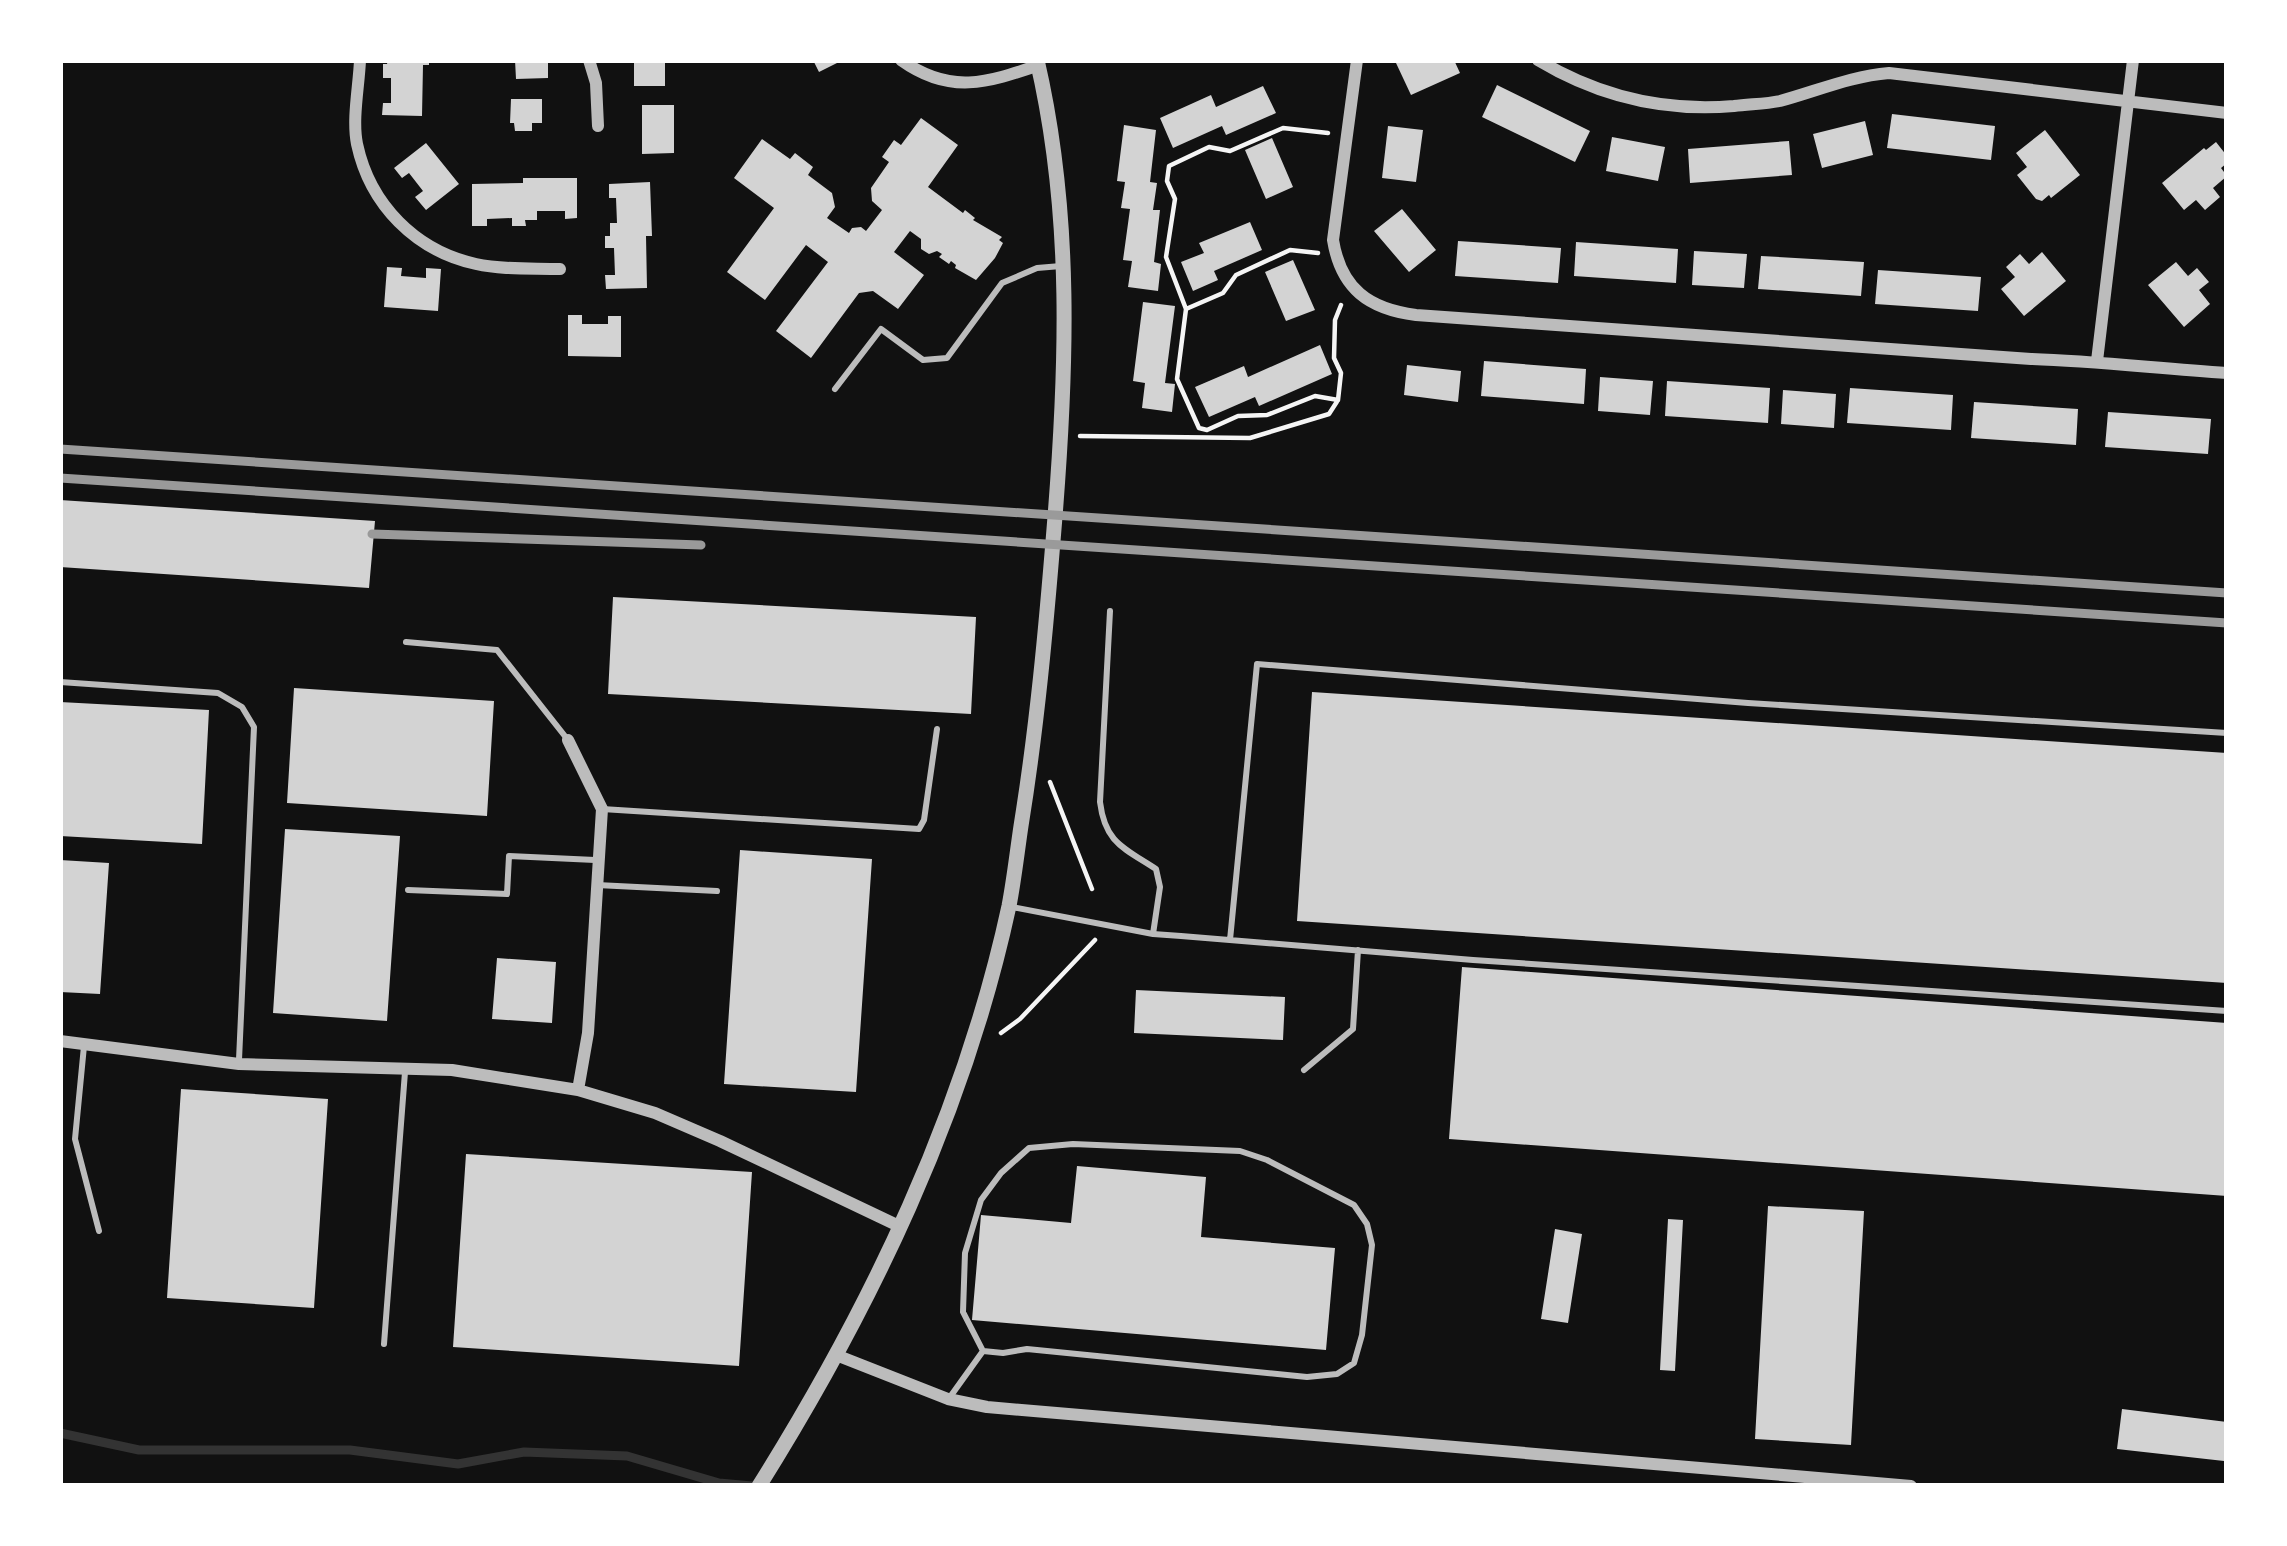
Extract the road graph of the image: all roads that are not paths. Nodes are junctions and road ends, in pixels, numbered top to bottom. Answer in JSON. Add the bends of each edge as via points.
{"nodes":[{"id":1,"x":360,"y":60,"type":"edge"},
{"id":2,"x":590,"y":60,"type":"edge"},
{"id":3,"x":901,"y":60,"type":"edge"},
{"id":4,"x":1357,"y":60,"type":"edge"},
{"id":5,"x":1538,"y":60,"type":"edge"},
{"id":6,"x":2132,"y":60,"type":"edge"},
{"id":7,"x":1038,"y":62,"type":"edge"},
{"id":8,"x":2127,"y":101,"type":"junction"},
{"id":9,"x":2227,"y":112,"type":"edge"},
{"id":10,"x":598,"y":126,"type":"dead end"},
{"id":11,"x":1065,"y":266,"type":"junction"},
{"id":12,"x":560,"y":268,"type":"dead end"},
{"id":13,"x":2097,"y":361,"type":"junction"},
{"id":14,"x":2227,"y":374,"type":"edge"},
{"id":15,"x":835,"y":389,"type":"dead end"},
{"id":16,"x":1110,"y":611,"type":"dead end"},
{"id":17,"x":406,"y":642,"type":"dead end"},
{"id":18,"x":60,"y":682,"type":"edge"},
{"id":19,"x":937,"y":728,"type":"dead end"},
{"id":20,"x":2227,"y":733,"type":"edge"},
{"id":21,"x":568,"y":740,"type":"joint"},
{"id":22,"x":602,"y":808,"type":"junction"},
{"id":23,"x":598,"y":860,"type":"junction"},
{"id":24,"x":597,"y":885,"type":"junction"},
{"id":25,"x":408,"y":890,"type":"dead end"},
{"id":26,"x":717,"y":891,"type":"dead end"},
{"id":27,"x":1009,"y":906,"type":"junction"},
{"id":28,"x":1153,"y":934,"type":"junction"},
{"id":29,"x":1230,"y":940,"type":"junction"},
{"id":30,"x":1358,"y":950,"type":"junction"},
{"id":31,"x":2227,"y":1010,"type":"edge"},
{"id":32,"x":60,"y":1041,"type":"edge"},
{"id":33,"x":85,"y":1045,"type":"junction"},
{"id":34,"x":239,"y":1064,"type":"junction"},
{"id":35,"x":405,"y":1070,"type":"junction"},
{"id":36,"x":1304,"y":1070,"type":"dead end"},
{"id":37,"x":578,"y":1090,"type":"junction"},
{"id":38,"x":901,"y":1228,"type":"junction"},
{"id":39,"x":99,"y":1231,"type":"dead end"},
{"id":40,"x":384,"y":1343,"type":"dead end"},
{"id":41,"x":983,"y":1351,"type":"junction"},
{"id":42,"x":836,"y":1355,"type":"junction"},
{"id":43,"x":948,"y":1399,"type":"junction"},
{"id":44,"x":759,"y":1486,"type":"edge"},
{"id":45,"x":1911,"y":1486,"type":"edge"}],
"edges":[{"from":1,"to":12,"type":"street","via":[[356,140],[377,198],[401,225],[456,259]]},
{"from":2,"to":10,"type":"street"},
{"from":3,"to":7,"type":"street","via":[[930,77],[968,84]]},
{"from":4,"to":13,"type":"street","via":[[1335,255],[1348,283],[1377,306],[1416,316]]},
{"from":5,"to":8,"type":"street","via":[[1594,88],[1678,107],[1776,102],[1888,73]]},
{"from":6,"to":8,"type":"street"},
{"from":7,"to":11,"type":"street"},
{"from":8,"to":9,"type":"street"},
{"from":8,"to":13,"type":"street"},
{"from":11,"to":15,"type":"lane","via":[[1002,284],[946,358],[923,360],[881,329]]},
{"from":11,"to":27,"type":"street","via":[[1044,655]]},
{"from":13,"to":14,"type":"street"},
{"from":16,"to":28,"type":"lane","via":[[1102,823],[1114,842],[1156,869]]},
{"from":17,"to":21,"type":"lane","via":[[497,650]]},
{"from":18,"to":34,"type":"lane","via":[[218,693],[242,707],[254,727]]},
{"from":19,"to":22,"type":"lane","via":[[919,829]]},
{"from":20,"to":29,"type":"lane","via":[[1257,664]]},
{"from":21,"to":22,"type":"street"},
{"from":22,"to":23,"type":"street"},
{"from":23,"to":24,"type":"street"},
{"from":23,"to":25,"type":"lane","via":[[509,856],[507,894]]},
{"from":24,"to":26,"type":"lane"},
{"from":24,"to":37,"type":"street"},
{"from":27,"to":28,"type":"lane"},
{"from":27,"to":38,"type":"street","via":[[967,1056]]},
{"from":28,"to":29,"type":"lane"},
{"from":29,"to":30,"type":"lane"},
{"from":30,"to":31,"type":"lane"},
{"from":30,"to":36,"type":"lane","via":[[1353,1029]]},
{"from":32,"to":33,"type":"street"},
{"from":33,"to":34,"type":"street"},
{"from":33,"to":39,"type":"lane","via":[[75,1138]]},
{"from":34,"to":35,"type":"street"},
{"from":35,"to":37,"type":"street"},
{"from":35,"to":40,"type":"lane"},
{"from":37,"to":38,"type":"street","via":[[698,1131]]},
{"from":38,"to":42,"type":"street"},
{"from":41,"to":41,"type":"lane","via":[[1337,1374],[1354,1363],[1362,1335],[1367,1223],[1354,1205],[1240,1151],[1029,1148],[981,1200],[965,1253],[964,1312]]},
{"from":41,"to":43,"type":"lane"},
{"from":42,"to":43,"type":"street"},
{"from":42,"to":44,"type":"street"},
{"from":43,"to":45,"type":"street"}]}
